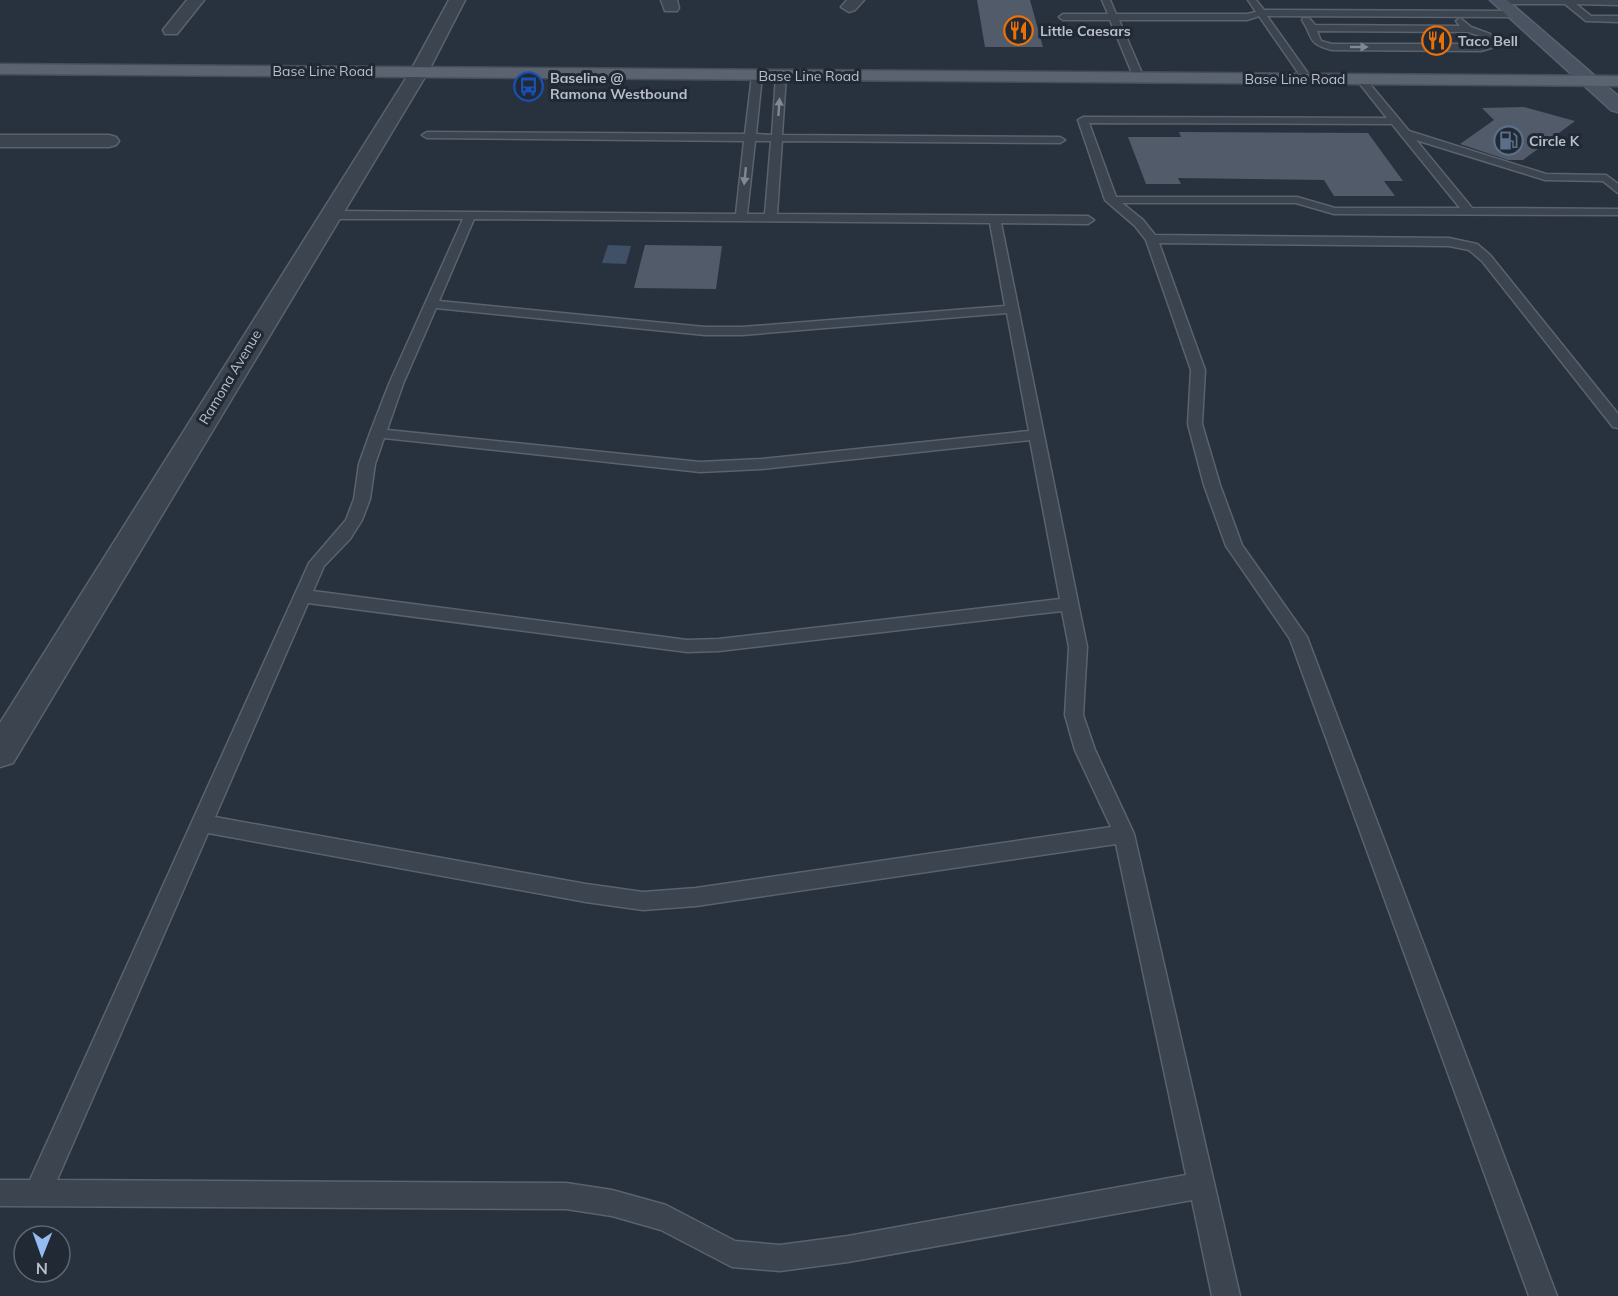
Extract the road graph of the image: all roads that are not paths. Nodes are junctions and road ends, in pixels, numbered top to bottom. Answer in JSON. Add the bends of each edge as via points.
{"nodes":[{"id":1,"x":196,"y":0,"type":"edge"},
{"id":2,"x":457,"y":0,"type":"edge"},
{"id":3,"x":1106,"y":0,"type":"edge"},
{"id":4,"x":1252,"y":0,"type":"edge"},
{"id":5,"x":1499,"y":1,"type":"edge"},
{"id":6,"x":1566,"y":1,"type":"edge"},
{"id":7,"x":1618,"y":2,"type":"edge"},
{"id":8,"x":1261,"y":13,"type":"junction"},
{"id":9,"x":1300,"y":13,"type":"junction"},
{"id":10,"x":1453,"y":14,"type":"junction"},
{"id":11,"x":1513,"y":14,"type":"junction"},
{"id":12,"x":1062,"y":17,"type":"dead end"},
{"id":13,"x":1114,"y":17,"type":"junction"},
{"id":14,"x":1618,"y":19,"type":"edge"},
{"id":15,"x":1312,"y":28,"type":"junction"},
{"id":16,"x":1468,"y":29,"type":"junction"},
{"id":17,"x":171,"y":30,"type":"dead end"},
{"id":18,"x":0,"y":69,"type":"edge"},
{"id":19,"x":419,"y":72,"type":"junction"},
{"id":20,"x":757,"y":76,"type":"junction"},
{"id":21,"x":781,"y":76,"type":"junction"},
{"id":22,"x":1139,"y":78,"type":"junction"},
{"id":23,"x":1307,"y":79,"type":"junction"},
{"id":24,"x":1361,"y":79,"type":"junction"},
{"id":25,"x":1588,"y":81,"type":"junction"},
{"id":26,"x":1618,"y":81,"type":"edge"},
{"id":27,"x":1618,"y":106,"type":"edge"},
{"id":28,"x":1395,"y":121,"type":"junction"},
{"id":29,"x":1404,"y":133,"type":"junction"},
{"id":30,"x":427,"y":135,"type":"dead end"},
{"id":31,"x":749,"y":138,"type":"junction"},
{"id":32,"x":777,"y":138,"type":"junction"},
{"id":33,"x":0,"y":141,"type":"edge"},
{"id":34,"x":109,"y":141,"type":"dead end"},
{"id":35,"x":1060,"y":141,"type":"dead end"},
{"id":36,"x":1618,"y":190,"type":"edge"},
{"id":37,"x":1112,"y":200,"type":"junction"},
{"id":38,"x":1469,"y":212,"type":"junction"},
{"id":39,"x":1618,"y":212,"type":"edge"},
{"id":40,"x":330,"y":215,"type":"junction"},
{"id":41,"x":470,"y":216,"type":"junction"},
{"id":42,"x":741,"y":218,"type":"junction"},
{"id":43,"x":771,"y":218,"type":"junction"},
{"id":44,"x":995,"y":219,"type":"junction"},
{"id":45,"x":1088,"y":220,"type":"dead end"},
{"id":46,"x":1152,"y":239,"type":"junction"},
{"id":47,"x":432,"y":304,"type":"junction"},
{"id":48,"x":1013,"y":309,"type":"junction"},
{"id":49,"x":1618,"y":424,"type":"edge"},
{"id":50,"x":377,"y":433,"type":"junction"},
{"id":51,"x":1037,"y":435,"type":"junction"},
{"id":52,"x":303,"y":596,"type":"junction"},
{"id":53,"x":1070,"y":604,"type":"junction"},
{"id":54,"x":1,"y":750,"type":"edge"},
{"id":55,"x":202,"y":824,"type":"junction"},
{"id":56,"x":1124,"y":834,"type":"junction"},
{"id":57,"x":1201,"y":1185,"type":"junction"},
{"id":58,"x":0,"y":1193,"type":"edge"},
{"id":59,"x":38,"y":1193,"type":"junction"},
{"id":60,"x":1226,"y":1296,"type":"edge"},
{"id":61,"x":1543,"y":1296,"type":"edge"}],
"edges":[{"from":1,"to":17,"type":"street"},
{"from":2,"to":19,"type":"street","name":"Ramona Avenue"},
{"from":3,"to":13,"type":"lane"},
{"from":4,"to":8,"type":"lane"},
{"from":5,"to":6,"type":"lane"},
{"from":5,"to":11,"type":"main road"},
{"from":6,"to":7,"type":"lane"},
{"from":6,"to":14,"type":"lane","via":[[1589,19]]},
{"from":8,"to":9,"type":"lane"},
{"from":8,"to":13,"type":"lane","via":[[1247,17]]},
{"from":8,"to":23,"type":"lane"},
{"from":9,"to":10,"type":"lane"},
{"from":9,"to":15,"type":"lane"},
{"from":10,"to":11,"type":"lane"},
{"from":10,"to":16,"type":"lane"},
{"from":11,"to":25,"type":"main road"},
{"from":12,"to":13,"type":"lane"},
{"from":13,"to":22,"type":"lane"},
{"from":15,"to":16,"type":"lane"},
{"from":15,"to":16,"type":"lane","one_way":true,"via":[[1318,44],[1332,47],[1493,46],[1479,31]]},
{"from":18,"to":19,"type":"main road","name":"Base Line Road"},
{"from":19,"to":20,"type":"main road","name":"Base Line Road"},
{"from":19,"to":40,"type":"street","name":"Ramona Avenue"},
{"from":20,"to":21,"type":"main road","name":"Base Line Road"},
{"from":20,"to":31,"type":"lane"},
{"from":21,"to":22,"type":"main road","name":"Base Line Road"},
{"from":32,"to":21,"type":"lane","one_way":true},
{"from":22,"to":23,"type":"main road","name":"Base Line Road"},
{"from":23,"to":24,"type":"main road","name":"Base Line Road"},
{"from":24,"to":25,"type":"main road","name":"Base Line Road"},
{"from":24,"to":28,"type":"lane"},
{"from":25,"to":26,"type":"main road","name":"Base Line Road"},
{"from":25,"to":27,"type":"main road"},
{"from":28,"to":29,"type":"lane"},
{"from":28,"to":37,"type":"lane","via":[[1083,120]]},
{"from":29,"to":36,"type":"lane","via":[[1545,177],[1606,178]]},
{"from":29,"to":38,"type":"lane"},
{"from":30,"to":31,"type":"lane"},
{"from":31,"to":32,"type":"lane"},
{"from":31,"to":42,"type":"lane","one_way":true},
{"from":32,"to":35,"type":"lane"},
{"from":32,"to":43,"type":"lane"},
{"from":33,"to":34,"type":"street"},
{"from":37,"to":38,"type":"lane","via":[[1297,200],[1334,211]]},
{"from":37,"to":46,"type":"lane"},
{"from":38,"to":39,"type":"lane"},
{"from":40,"to":41,"type":"lane"},
{"from":40,"to":54,"type":"street","name":"Ramona Avenue"},
{"from":41,"to":42,"type":"lane"},
{"from":41,"to":47,"type":"lane"},
{"from":42,"to":43,"type":"lane"},
{"from":43,"to":44,"type":"lane"},
{"from":44,"to":45,"type":"lane"},
{"from":44,"to":48,"type":"lane"},
{"from":46,"to":49,"type":"lane","via":[[1449,242],[1473,247],[1486,258]]},
{"from":46,"to":61,"type":"lane","via":[[1198,370],[1195,424],[1234,546],[1298,637]]},
{"from":47,"to":48,"type":"lane","via":[[705,331]]},
{"from":47,"to":50,"type":"lane"},
{"from":48,"to":51,"type":"lane"},
{"from":50,"to":51,"type":"lane","via":[[700,467]]},
{"from":50,"to":52,"type":"lane","via":[[354,520],[317,563]]},
{"from":51,"to":53,"type":"lane"},
{"from":52,"to":53,"type":"lane","via":[[687,646]]},
{"from":52,"to":55,"type":"lane"},
{"from":53,"to":56,"type":"lane","via":[[1078,647],[1074,715],[1085,750]]},
{"from":55,"to":56,"type":"lane","via":[[643,901],[696,897]]},
{"from":55,"to":59,"type":"lane"},
{"from":56,"to":57,"type":"lane"},
{"from":57,"to":59,"type":"lane","via":[[780,1258],[732,1254],[666,1218],[612,1203],[566,1196]]},
{"from":57,"to":60,"type":"lane"},
{"from":58,"to":59,"type":"lane"}]}
